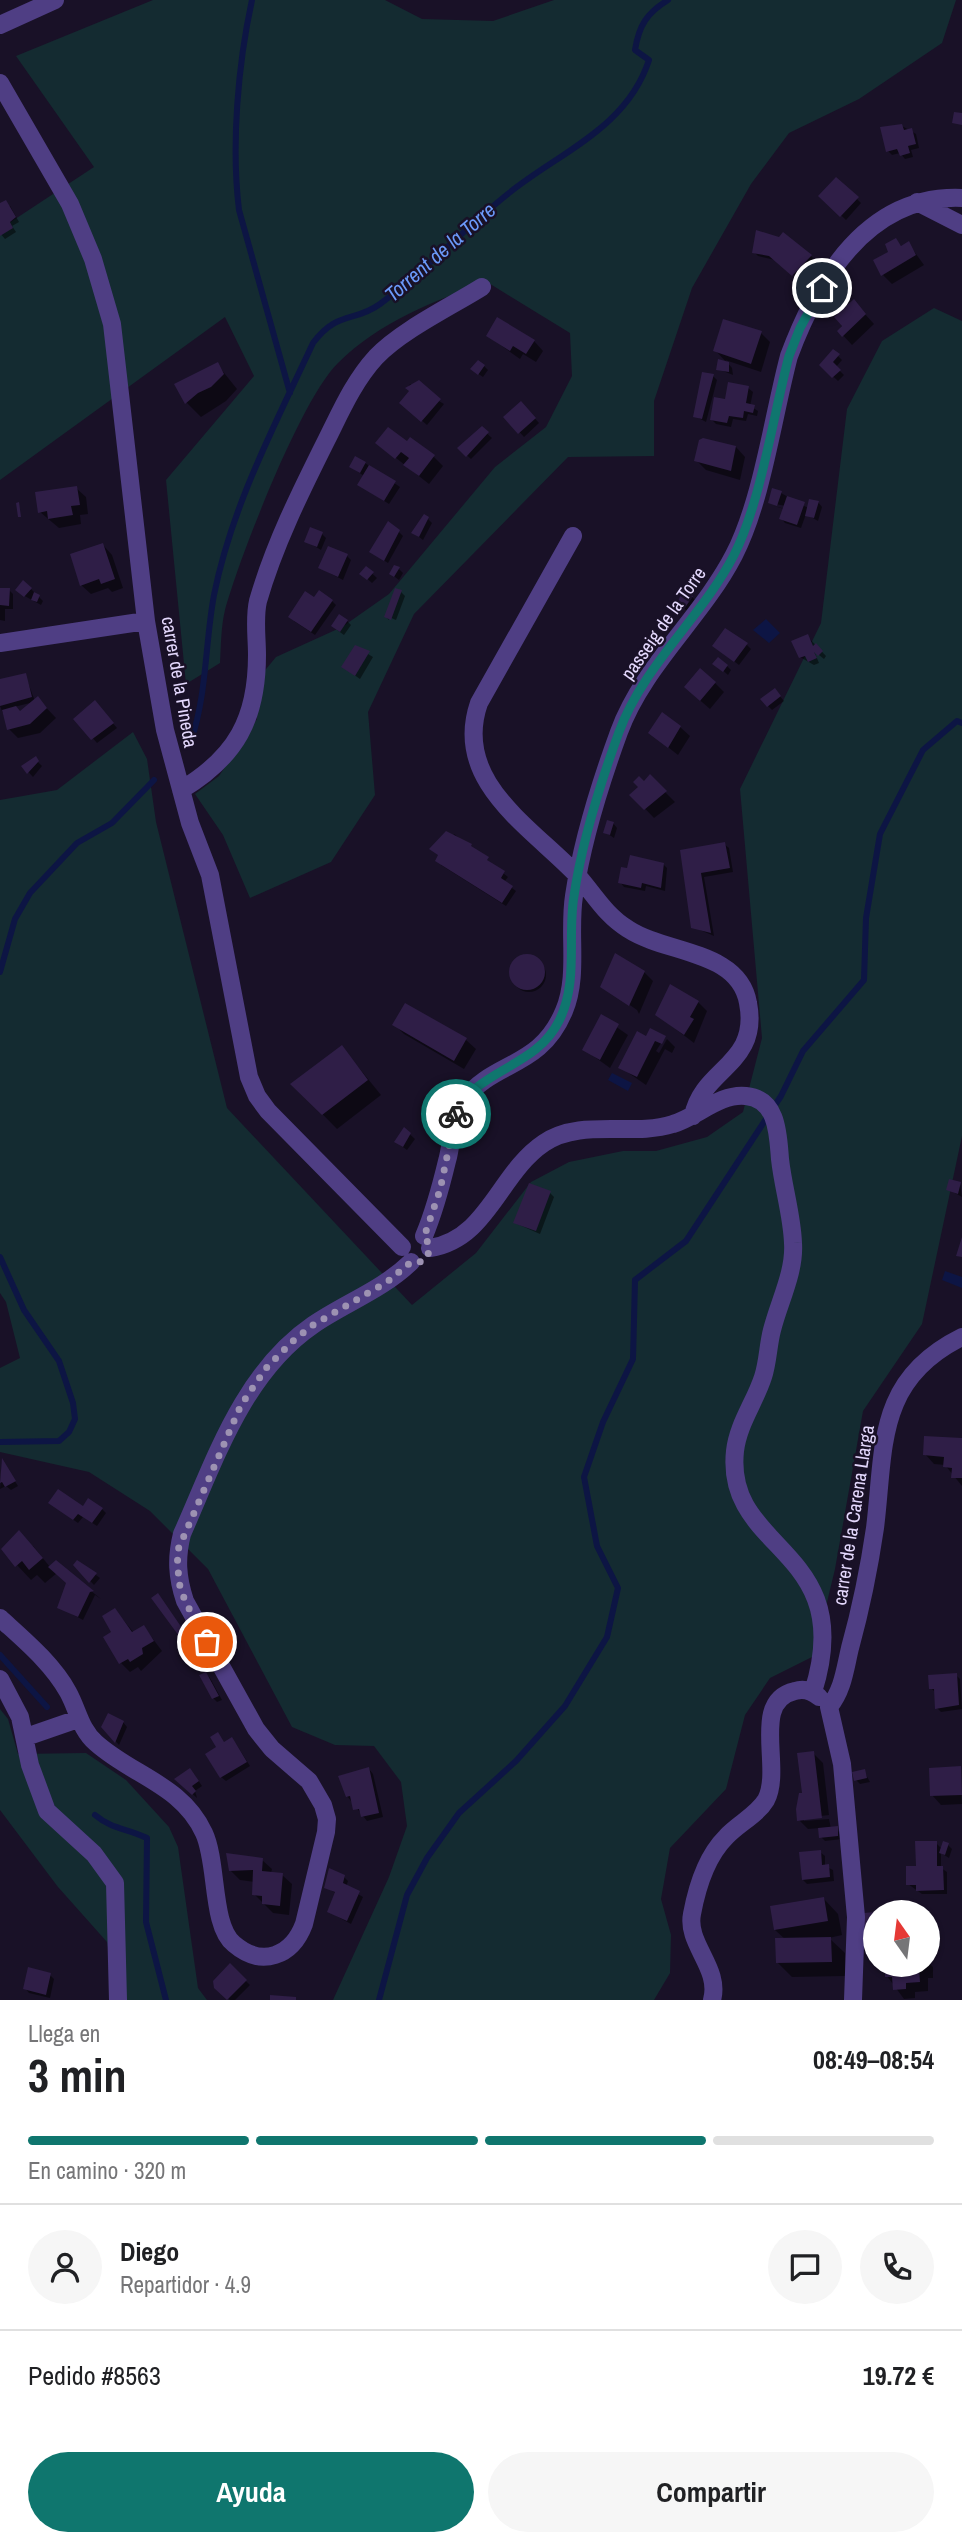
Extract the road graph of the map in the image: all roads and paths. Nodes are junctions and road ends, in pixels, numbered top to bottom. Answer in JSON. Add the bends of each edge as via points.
{"nodes":[{"id":1,"x":55,"y":0,"type":"edge"},
{"id":2,"x":0,"y":26,"type":"edge"},
{"id":3,"x":0,"y":83,"type":"edge"},
{"id":4,"x":962,"y":198,"type":"edge"},
{"id":5,"x":917,"y":202,"type":"junction"},
{"id":6,"x":962,"y":225,"type":"edge"},
{"id":7,"x":482,"y":286,"type":"dead end"},
{"id":8,"x":573,"y":536,"type":"dead end"},
{"id":9,"x":146,"y":621,"type":"junction"},
{"id":10,"x":0,"y":643,"type":"edge"},
{"id":11,"x":181,"y":790,"type":"junction"},
{"id":12,"x":577,"y":876,"type":"junction"},
{"id":13,"x":693,"y":1116,"type":"junction"},
{"id":14,"x":427,"y":1242,"type":"junction"},
{"id":15,"x":407,"y":1254,"type":"junction"},
{"id":16,"x":962,"y":1337,"type":"edge"},
{"id":17,"x":0,"y":1618,"type":"edge"},
{"id":18,"x":0,"y":1679,"type":"edge"},
{"id":19,"x":813,"y":1692,"type":"junction"},
{"id":20,"x":829,"y":1707,"type":"junction"},
{"id":21,"x":78,"y":1718,"type":"junction"},
{"id":22,"x":26,"y":1737,"type":"junction"},
{"id":23,"x":118,"y":2000,"type":"edge"},
{"id":24,"x":712,"y":2000,"type":"edge"},
{"id":25,"x":853,"y":2000,"type":"edge"}],
"edges":[{"from":1,"to":2,"type":"street"},
{"from":3,"to":9,"type":"street","name":"carrer de la Pineda","via":[[70,204],[103,291],[118,360]]},
{"from":4,"to":5,"type":"street","name":"passeig de la Torre"},
{"from":5,"to":6,"type":"street"},
{"from":5,"to":12,"type":"street","name":"passeig de la Torre","via":[[896,210],[859,237],[830,272],[800,328],[743,536],[619,730]]},
{"from":7,"to":11,"type":"street","via":[[378,355],[359,377],[297,499],[258,603],[257,678],[254,703],[244,727],[232,749],[207,774]]},
{"from":8,"to":12,"type":"street","via":[[479,703],[472,745],[491,788]]},
{"from":9,"to":10,"type":"street"},
{"from":9,"to":11,"type":"street","name":"carrer de la Pineda"},
{"from":11,"to":15,"type":"street","name":"carrer de la Pineda","via":[[210,875],[237,1023],[257,1096],[330,1178]]},
{"from":12,"to":13,"type":"street","via":[[600,906],[628,930],[728,969],[744,988],[750,1015],[747,1041],[737,1058],[696,1100]]},
{"from":12,"to":14,"type":"street","name":"passeig de la Torre","via":[[565,1009],[538,1050],[473,1089],[461,1102]]},
{"from":13,"to":14,"type":"street","via":[[647,1129],[578,1131],[544,1143],[462,1238]]},
{"from":13,"to":19,"type":"street","via":[[731,1096],[749,1096],[767,1108],[778,1127],[793,1250],[764,1375],[740,1432],[735,1462],[738,1486],[750,1513],[804,1573],[820,1605],[823,1652]]},
{"from":14,"to":15,"type":"street","via":[[410,1236]]},
{"from":15,"to":21,"type":"street","via":[[387,1282],[313,1325],[267,1367],[241,1405],[177,1552],[185,1601],[235,1692],[264,1740],[318,1793],[327,1819],[304,1924],[293,1946],[274,1957],[262,1957],[231,1942],[221,1922],[210,1848],[193,1812],[171,1791],[98,1745]]},
{"from":16,"to":20,"type":"street","name":"carrer de la Carena Llarga","via":[[922,1367],[892,1406],[878,1465],[877,1506],[862,1607],[839,1695]]},
{"from":17,"to":21,"type":"street","via":[[57,1677]]},
{"from":18,"to":22,"type":"street","via":[[14,1701]]},
{"from":19,"to":20,"type":"street"},
{"from":19,"to":24,"type":"street","via":[[799,1689],[774,1703],[770,1717],[772,1772],[765,1802],[717,1847],[701,1878],[692,1927],[712,1973]]},
{"from":20,"to":25,"type":"street","via":[[842,1764],[856,1917]]},
{"from":21,"to":22,"type":"street"},
{"from":22,"to":23,"type":"street","via":[[30,1765],[47,1811],[94,1854],[115,1883]]}]}
